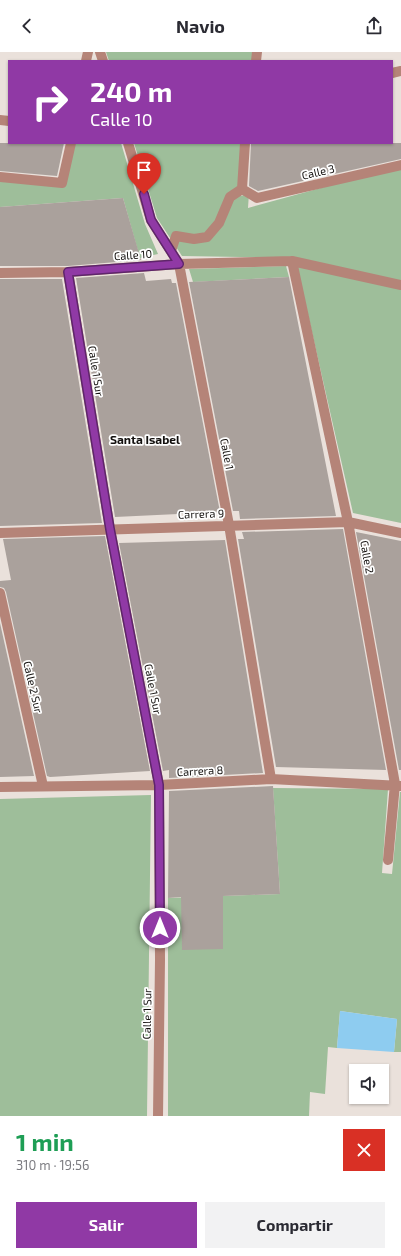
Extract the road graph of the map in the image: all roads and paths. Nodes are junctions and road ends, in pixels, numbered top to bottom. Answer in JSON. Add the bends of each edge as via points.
{"nodes":[{"id":1,"x":71,"y":144,"type":"edge"},
{"id":2,"x":128,"y":144,"type":"edge"},
{"id":3,"x":245,"y":144,"type":"edge"},
{"id":4,"x":401,"y":165,"type":"edge"},
{"id":5,"x":0,"y":177,"type":"edge"},
{"id":6,"x":242,"y":189,"type":"junction"},
{"id":7,"x":171,"y":251,"type":"junction"},
{"id":8,"x":292,"y":261,"type":"junction"},
{"id":9,"x":179,"y":264,"type":"junction"},
{"id":10,"x":68,"y":272,"type":"junction"},
{"id":11,"x":0,"y":273,"type":"edge"},
{"id":12,"x":401,"y":285,"type":"edge"},
{"id":13,"x":348,"y":522,"type":"junction"},
{"id":14,"x":229,"y":525,"type":"junction"},
{"id":15,"x":110,"y":529,"type":"junction"},
{"id":16,"x":0,"y":533,"type":"edge"},
{"id":17,"x":401,"y":533,"type":"edge"},
{"id":18,"x":0,"y":593,"type":"edge"},
{"id":19,"x":271,"y":779,"type":"junction"},
{"id":20,"x":159,"y":785,"type":"junction"},
{"id":21,"x":398,"y":785,"type":"edge"},
{"id":22,"x":43,"y":786,"type":"junction"},
{"id":23,"x":0,"y":787,"type":"edge"},
{"id":24,"x":388,"y":860,"type":"dead end"},
{"id":25,"x":158,"y":1116,"type":"edge"}],
"edges":[{"from":1,"to":5,"type":"street","via":[[62,183]]},
{"from":2,"to":7,"type":"street","name":"Calle 1","via":[[151,220]]},
{"from":3,"to":6,"type":"street"},
{"from":4,"to":6,"type":"street","name":"Calle 3","via":[[257,198]]},
{"from":6,"to":7,"type":"street","via":[[230,197],[219,223],[207,237],[194,239],[176,236]]},
{"from":7,"to":9,"type":"street","name":"Calle 1"},
{"from":8,"to":9,"type":"street","name":"Calle 10"},
{"from":8,"to":12,"type":"street","name":"Calle 10"},
{"from":8,"to":13,"type":"street","name":"Calle 2"},
{"from":9,"to":10,"type":"street","name":"Calle 10"},
{"from":9,"to":14,"type":"street","name":"Calle 1"},
{"from":10,"to":11,"type":"street","name":"Calle 10"},
{"from":10,"to":15,"type":"street","name":"Calle 1 Sur"},
{"from":13,"to":14,"type":"street","name":"Carrera 9"},
{"from":13,"to":17,"type":"street","name":"Carrera 9"},
{"from":13,"to":21,"type":"street","name":"Calle 2"},
{"from":14,"to":15,"type":"street","name":"Carrera 9"},
{"from":14,"to":19,"type":"street","name":"Calle 1"},
{"from":15,"to":16,"type":"street","name":"Carrera 9"},
{"from":15,"to":20,"type":"street","name":"Calle 1 Sur"},
{"from":18,"to":22,"type":"street","name":"Calle 2 Sur"},
{"from":19,"to":20,"type":"street","name":"Carrera 8"},
{"from":19,"to":21,"type":"street","name":"Carrera 8"},
{"from":20,"to":22,"type":"street","name":"Carrera 8"},
{"from":20,"to":25,"type":"street","name":"Calle 1 Sur"},
{"from":21,"to":24,"type":"street","name":"Calle 2"},
{"from":22,"to":23,"type":"street","name":"Carrera 8"}]}
